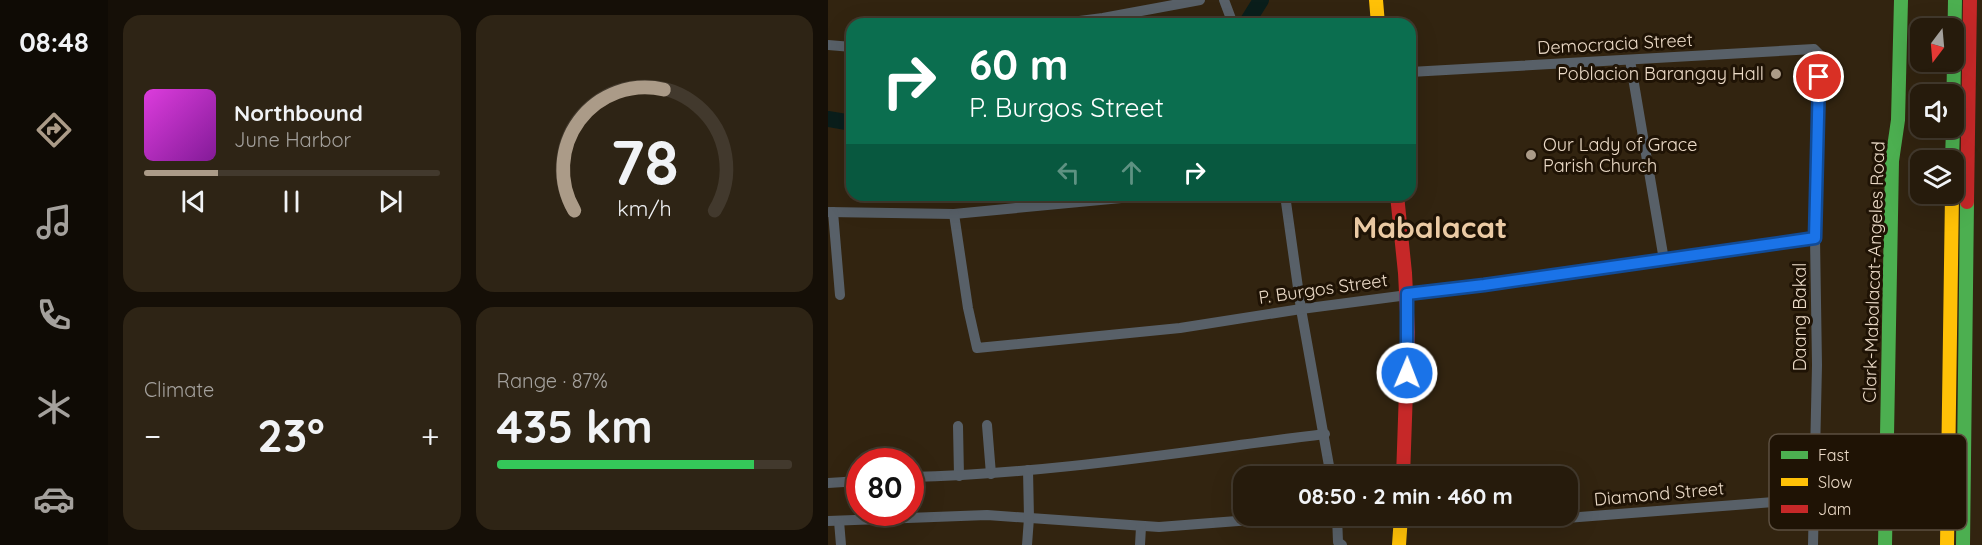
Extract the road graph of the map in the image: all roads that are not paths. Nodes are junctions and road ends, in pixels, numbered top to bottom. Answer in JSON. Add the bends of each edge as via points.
{"nodes":[{"id":1,"x":1200,"y":0,"type":"edge"},
{"id":2,"x":1224,"y":0,"type":"edge"},
{"id":3,"x":1376,"y":0,"type":"edge"},
{"id":4,"x":1901,"y":0,"type":"edge"},
{"id":5,"x":1955,"y":0,"type":"edge"},
{"id":6,"x":1970,"y":0,"type":"edge"},
{"id":7,"x":1103,"y":18,"type":"edge"},
{"id":8,"x":1231,"y":18,"type":"edge"},
{"id":9,"x":1378,"y":18,"type":"edge"},
{"id":10,"x":828,"y":45,"type":"edge"},
{"id":11,"x":846,"y":46,"type":"edge"},
{"id":12,"x":1819,"y":54,"type":"joint"},
{"id":13,"x":1630,"y":60,"type":"junction"},
{"id":14,"x":1416,"y":72,"type":"edge"},
{"id":15,"x":1954,"y":84,"type":"edge"},
{"id":16,"x":1090,"y":201,"type":"edge"},
{"id":17,"x":1286,"y":201,"type":"edge"},
{"id":18,"x":1398,"y":201,"type":"edge"},
{"id":19,"x":1952,"y":204,"type":"edge"},
{"id":20,"x":830,"y":212,"type":"edge"},
{"id":21,"x":954,"y":214,"type":"junction"},
{"id":22,"x":1815,"y":238,"type":"junction"},
{"id":23,"x":1664,"y":260,"type":"junction"},
{"id":24,"x":1407,"y":294,"type":"junction"},
{"id":25,"x":840,"y":295,"type":"dead end"},
{"id":26,"x":1301,"y":309,"type":"junction"},
{"id":27,"x":987,"y":424,"type":"dead end"},
{"id":28,"x":958,"y":426,"type":"dead end"},
{"id":29,"x":1324,"y":434,"type":"junction"},
{"id":30,"x":1815,"y":434,"type":"edge"},
{"id":31,"x":1888,"y":434,"type":"edge"},
{"id":32,"x":1949,"y":434,"type":"edge"},
{"id":33,"x":1965,"y":434,"type":"edge"},
{"id":34,"x":1329,"y":466,"type":"edge"},
{"id":35,"x":1403,"y":466,"type":"edge"},
{"id":36,"x":1028,"y":471,"type":"junction"},
{"id":37,"x":991,"y":474,"type":"junction"},
{"id":38,"x":959,"y":476,"type":"junction"},
{"id":39,"x":924,"y":477,"type":"edge"},
{"id":40,"x":846,"y":481,"type":"edge"},
{"id":41,"x":828,"y":483,"type":"edge"},
{"id":42,"x":1769,"y":502,"type":"edge"},
{"id":43,"x":1578,"y":517,"type":"edge"},
{"id":44,"x":1029,"y":518,"type":"junction"},
{"id":45,"x":833,"y":521,"type":"edge"},
{"id":46,"x":1233,"y":521,"type":"edge"},
{"id":47,"x":1337,"y":526,"type":"edge"},
{"id":48,"x":1400,"y":526,"type":"edge"},
{"id":49,"x":1141,"y":527,"type":"junction"},
{"id":50,"x":1813,"y":530,"type":"edge"},
{"id":51,"x":1886,"y":530,"type":"edge"},
{"id":52,"x":1947,"y":530,"type":"edge"},
{"id":53,"x":1964,"y":530,"type":"edge"},
{"id":54,"x":841,"y":545,"type":"edge"},
{"id":55,"x":1027,"y":545,"type":"edge"},
{"id":56,"x":1140,"y":545,"type":"edge"},
{"id":57,"x":1342,"y":545,"type":"edge"},
{"id":58,"x":1399,"y":545,"type":"edge"},
{"id":59,"x":1813,"y":545,"type":"edge"},
{"id":60,"x":1886,"y":545,"type":"edge"},
{"id":61,"x":1947,"y":545,"type":"edge"},
{"id":62,"x":1964,"y":545,"type":"edge"}],
"edges":[{"from":1,"to":7,"type":"street"},
{"from":2,"to":8,"type":"street"},
{"from":3,"to":9,"type":"main road"},
{"from":4,"to":31,"type":"main road","name":"Clark-Mabalacat-Angeles Road","via":[[1898,120],[1892,161]]},
{"from":5,"to":15,"type":"main road"},
{"from":6,"to":33,"type":"main road"},
{"from":10,"to":11,"type":"street"},
{"from":12,"to":13,"type":"street","name":"Democracia Street","via":[[1814,50]]},
{"from":12,"to":22,"type":"street","name":"Daang Bakal"},
{"from":13,"to":14,"type":"street","name":"Democracia Street"},
{"from":13,"to":23,"type":"street"},
{"from":16,"to":21,"type":"street"},
{"from":17,"to":26,"type":"street"},
{"from":18,"to":24,"type":"main road"},
{"from":19,"to":32,"type":"main road"},
{"from":20,"to":21,"type":"street"},
{"from":20,"to":25,"type":"street"},
{"from":21,"to":26,"type":"street","name":"P. Burgos Street","via":[[977,348],[1180,328]]},
{"from":22,"to":23,"type":"street","name":"P. Burgos Street"},
{"from":22,"to":30,"type":"street","name":"Daang Bakal"},
{"from":23,"to":24,"type":"street","name":"P. Burgos Street"},
{"from":24,"to":26,"type":"street","name":"P. Burgos Street"},
{"from":24,"to":35,"type":"main road"},
{"from":26,"to":29,"type":"street"},
{"from":27,"to":37,"type":"street"},
{"from":28,"to":38,"type":"street"},
{"from":29,"to":34,"type":"street"},
{"from":29,"to":36,"type":"street"},
{"from":36,"to":37,"type":"street"},
{"from":36,"to":44,"type":"street"},
{"from":37,"to":38,"type":"street"},
{"from":38,"to":39,"type":"street"},
{"from":40,"to":41,"type":"street"},
{"from":42,"to":43,"type":"street","name":"Diamond Street"},
{"from":44,"to":45,"type":"street","via":[[987,515]]},
{"from":44,"to":49,"type":"street"},
{"from":44,"to":55,"type":"street"},
{"from":45,"to":54,"type":"street"},
{"from":46,"to":49,"type":"street"},
{"from":47,"to":57,"type":"street","via":[[1338,542]]},
{"from":48,"to":58,"type":"main road"},
{"from":49,"to":56,"type":"street"},
{"from":50,"to":59,"type":"street","name":"Daang Bakal"},
{"from":51,"to":60,"type":"main road","name":"Clark-Mabalacat-Angeles Road"},
{"from":52,"to":61,"type":"main road"},
{"from":53,"to":62,"type":"main road"}]}
